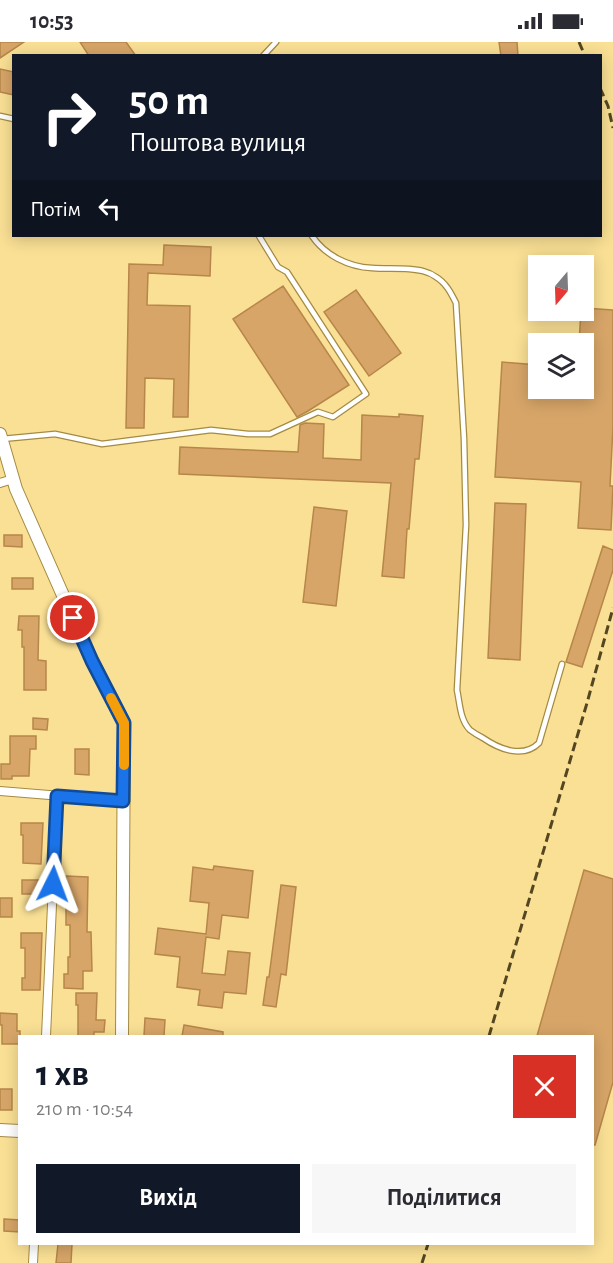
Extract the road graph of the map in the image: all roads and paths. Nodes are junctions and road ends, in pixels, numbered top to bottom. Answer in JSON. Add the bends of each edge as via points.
{"nodes":[{"id":1,"x":276,"y":42,"type":"edge"},
{"id":2,"x":265,"y":54,"type":"edge"},
{"id":3,"x":261,"y":237,"type":"edge"},
{"id":4,"x":313,"y":237,"type":"edge"},
{"id":5,"x":1,"y":436,"type":"edge"},
{"id":6,"x":13,"y":479,"type":"junction"},
{"id":7,"x":0,"y":483,"type":"edge"},
{"id":8,"x":562,"y":664,"type":"dead end"},
{"id":9,"x":0,"y":791,"type":"edge"},
{"id":10,"x":57,"y":796,"type":"junction"},
{"id":11,"x":123,"y":801,"type":"junction"},
{"id":12,"x":46,"y":1035,"type":"edge"},
{"id":13,"x":122,"y":1035,"type":"edge"},
{"id":14,"x":0,"y":1130,"type":"edge"},
{"id":15,"x":18,"y":1131,"type":"edge"},
{"id":16,"x":34,"y":1245,"type":"edge"},
{"id":17,"x":33,"y":1263,"type":"edge"}],
"edges":[{"from":1,"to":2,"type":"lane"},
{"from":3,"to":5,"type":"lane","via":[[366,394],[333,417],[318,412],[270,434],[211,430],[102,444],[55,434]]},
{"from":4,"to":8,"type":"lane","via":[[332,256],[351,265],[427,272],[448,288],[456,303],[466,525],[457,690],[462,716],[470,730],[516,753],[534,748],[539,743]]},
{"from":5,"to":6,"type":"street"},
{"from":6,"to":7,"type":"street"},
{"from":6,"to":11,"type":"street","via":[[92,661],[124,723]]},
{"from":9,"to":10,"type":"street"},
{"from":10,"to":11,"type":"street"},
{"from":10,"to":12,"type":"street"},
{"from":11,"to":13,"type":"street"},
{"from":14,"to":15,"type":"street"},
{"from":16,"to":17,"type":"street"}]}
